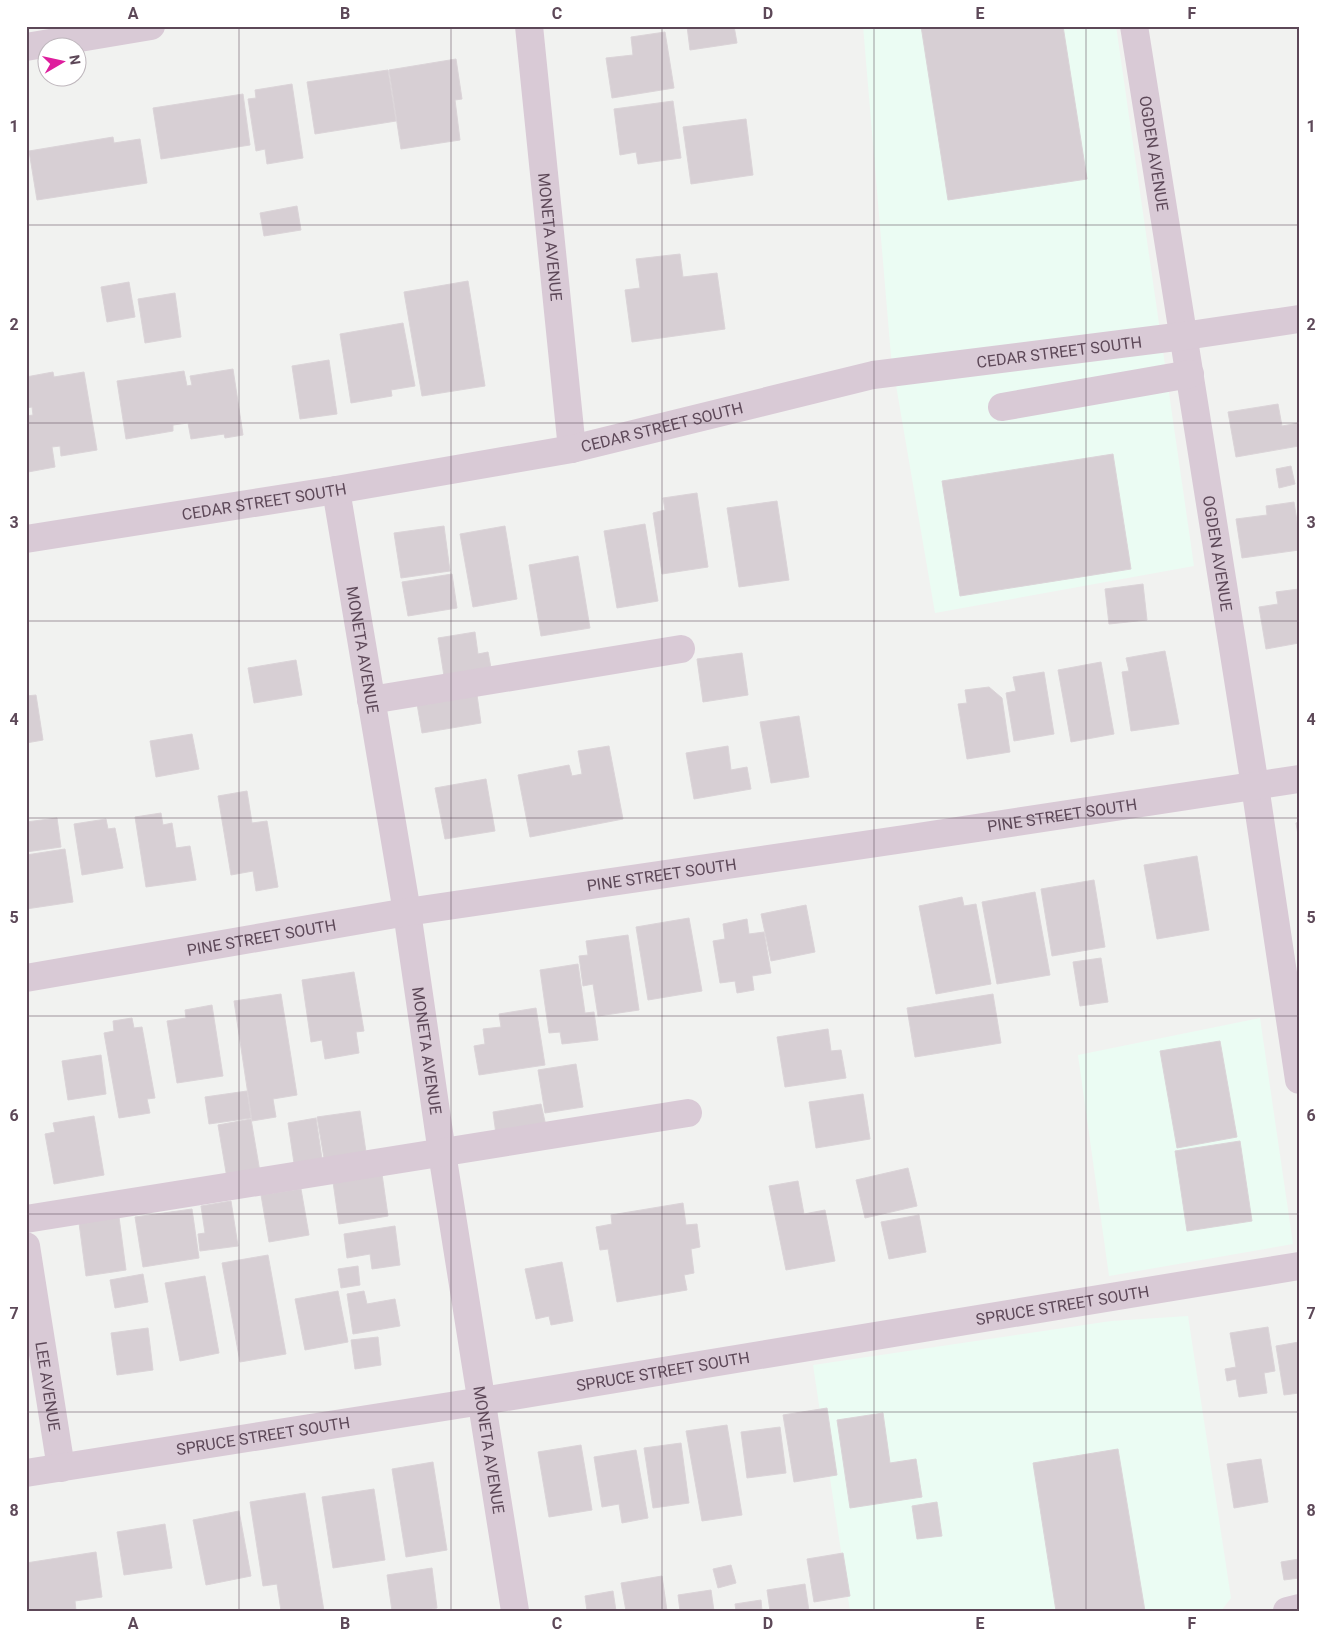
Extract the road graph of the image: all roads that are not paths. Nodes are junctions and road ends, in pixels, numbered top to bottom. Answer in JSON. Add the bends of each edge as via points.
{"nodes":[{"id":1,"x":151,"y":26,"type":"edge"},
{"id":2,"x":529,"y":26,"type":"edge"},
{"id":3,"x":1134,"y":26,"type":"edge"},
{"id":4,"x":26,"y":47,"type":"edge"},
{"id":5,"x":1299,"y":318,"type":"edge"},
{"id":6,"x":1184,"y":336,"type":"junction"},
{"id":7,"x":1190,"y":374,"type":"junction"},
{"id":8,"x":1002,"y":407,"type":"dead end"},
{"id":9,"x":572,"y":449,"type":"junction"},
{"id":10,"x":336,"y":490,"type":"junction"},
{"id":11,"x":26,"y":539,"type":"edge"},
{"id":12,"x":681,"y":649,"type":"dead end"},
{"id":13,"x":372,"y":700,"type":"junction"},
{"id":14,"x":1299,"y":779,"type":"edge"},
{"id":15,"x":1255,"y":786,"type":"junction"},
{"id":16,"x":407,"y":912,"type":"junction"},
{"id":17,"x":26,"y":978,"type":"edge"},
{"id":18,"x":1299,"y":1080,"type":"edge"},
{"id":19,"x":688,"y":1113,"type":"dead end"},
{"id":20,"x":442,"y":1154,"type":"junction"},
{"id":21,"x":26,"y":1219,"type":"edge"},
{"id":22,"x":26,"y":1246,"type":"edge"},
{"id":23,"x":1299,"y":1266,"type":"edge"},
{"id":24,"x":482,"y":1400,"type":"junction"},
{"id":25,"x":61,"y":1468,"type":"junction"},
{"id":26,"x":26,"y":1473,"type":"edge"},
{"id":27,"x":1299,"y":1608,"type":"edge"},
{"id":28,"x":515,"y":1611,"type":"edge"},
{"id":29,"x":1287,"y":1611,"type":"edge"}],
"edges":[{"from":1,"to":4,"type":"street"},
{"from":2,"to":9,"type":"street","name":"MONETA AVENUE"},
{"from":3,"to":6,"type":"street","name":"OGDEN AVENUE"},
{"from":5,"to":6,"type":"street","name":"CEDAR STREET SOUTH"},
{"from":6,"to":7,"type":"street","name":"OGDEN AVENUE"},
{"from":6,"to":9,"type":"street","name":"CEDAR STREET SOUTH","via":[[873,375]]},
{"from":7,"to":8,"type":"street"},
{"from":7,"to":15,"type":"street","name":"OGDEN AVENUE"},
{"from":9,"to":10,"type":"street","name":"CEDAR STREET SOUTH"},
{"from":10,"to":11,"type":"street","name":"CEDAR STREET SOUTH"},
{"from":10,"to":13,"type":"street","name":"MONETA AVENUE"},
{"from":12,"to":13,"type":"street"},
{"from":13,"to":16,"type":"street","name":"MONETA AVENUE"},
{"from":14,"to":15,"type":"street","name":"PINE STREET SOUTH"},
{"from":15,"to":16,"type":"street","name":"PINE STREET SOUTH"},
{"from":15,"to":18,"type":"street","name":"OGDEN AVENUE"},
{"from":16,"to":17,"type":"street","name":"PINE STREET SOUTH"},
{"from":16,"to":20,"type":"street","name":"MONETA AVENUE"},
{"from":19,"to":20,"type":"street"},
{"from":20,"to":21,"type":"street"},
{"from":20,"to":24,"type":"street","name":"MONETA AVENUE"},
{"from":22,"to":25,"type":"street","name":"LEE AVENUE"},
{"from":23,"to":24,"type":"street","name":"SPRUCE STREET SOUTH"},
{"from":24,"to":25,"type":"street","name":"SPRUCE STREET SOUTH"},
{"from":24,"to":28,"type":"street","name":"MONETA AVENUE"},
{"from":25,"to":26,"type":"street","name":"SPRUCE STREET SOUTH"},
{"from":27,"to":29,"type":"street"}]}
